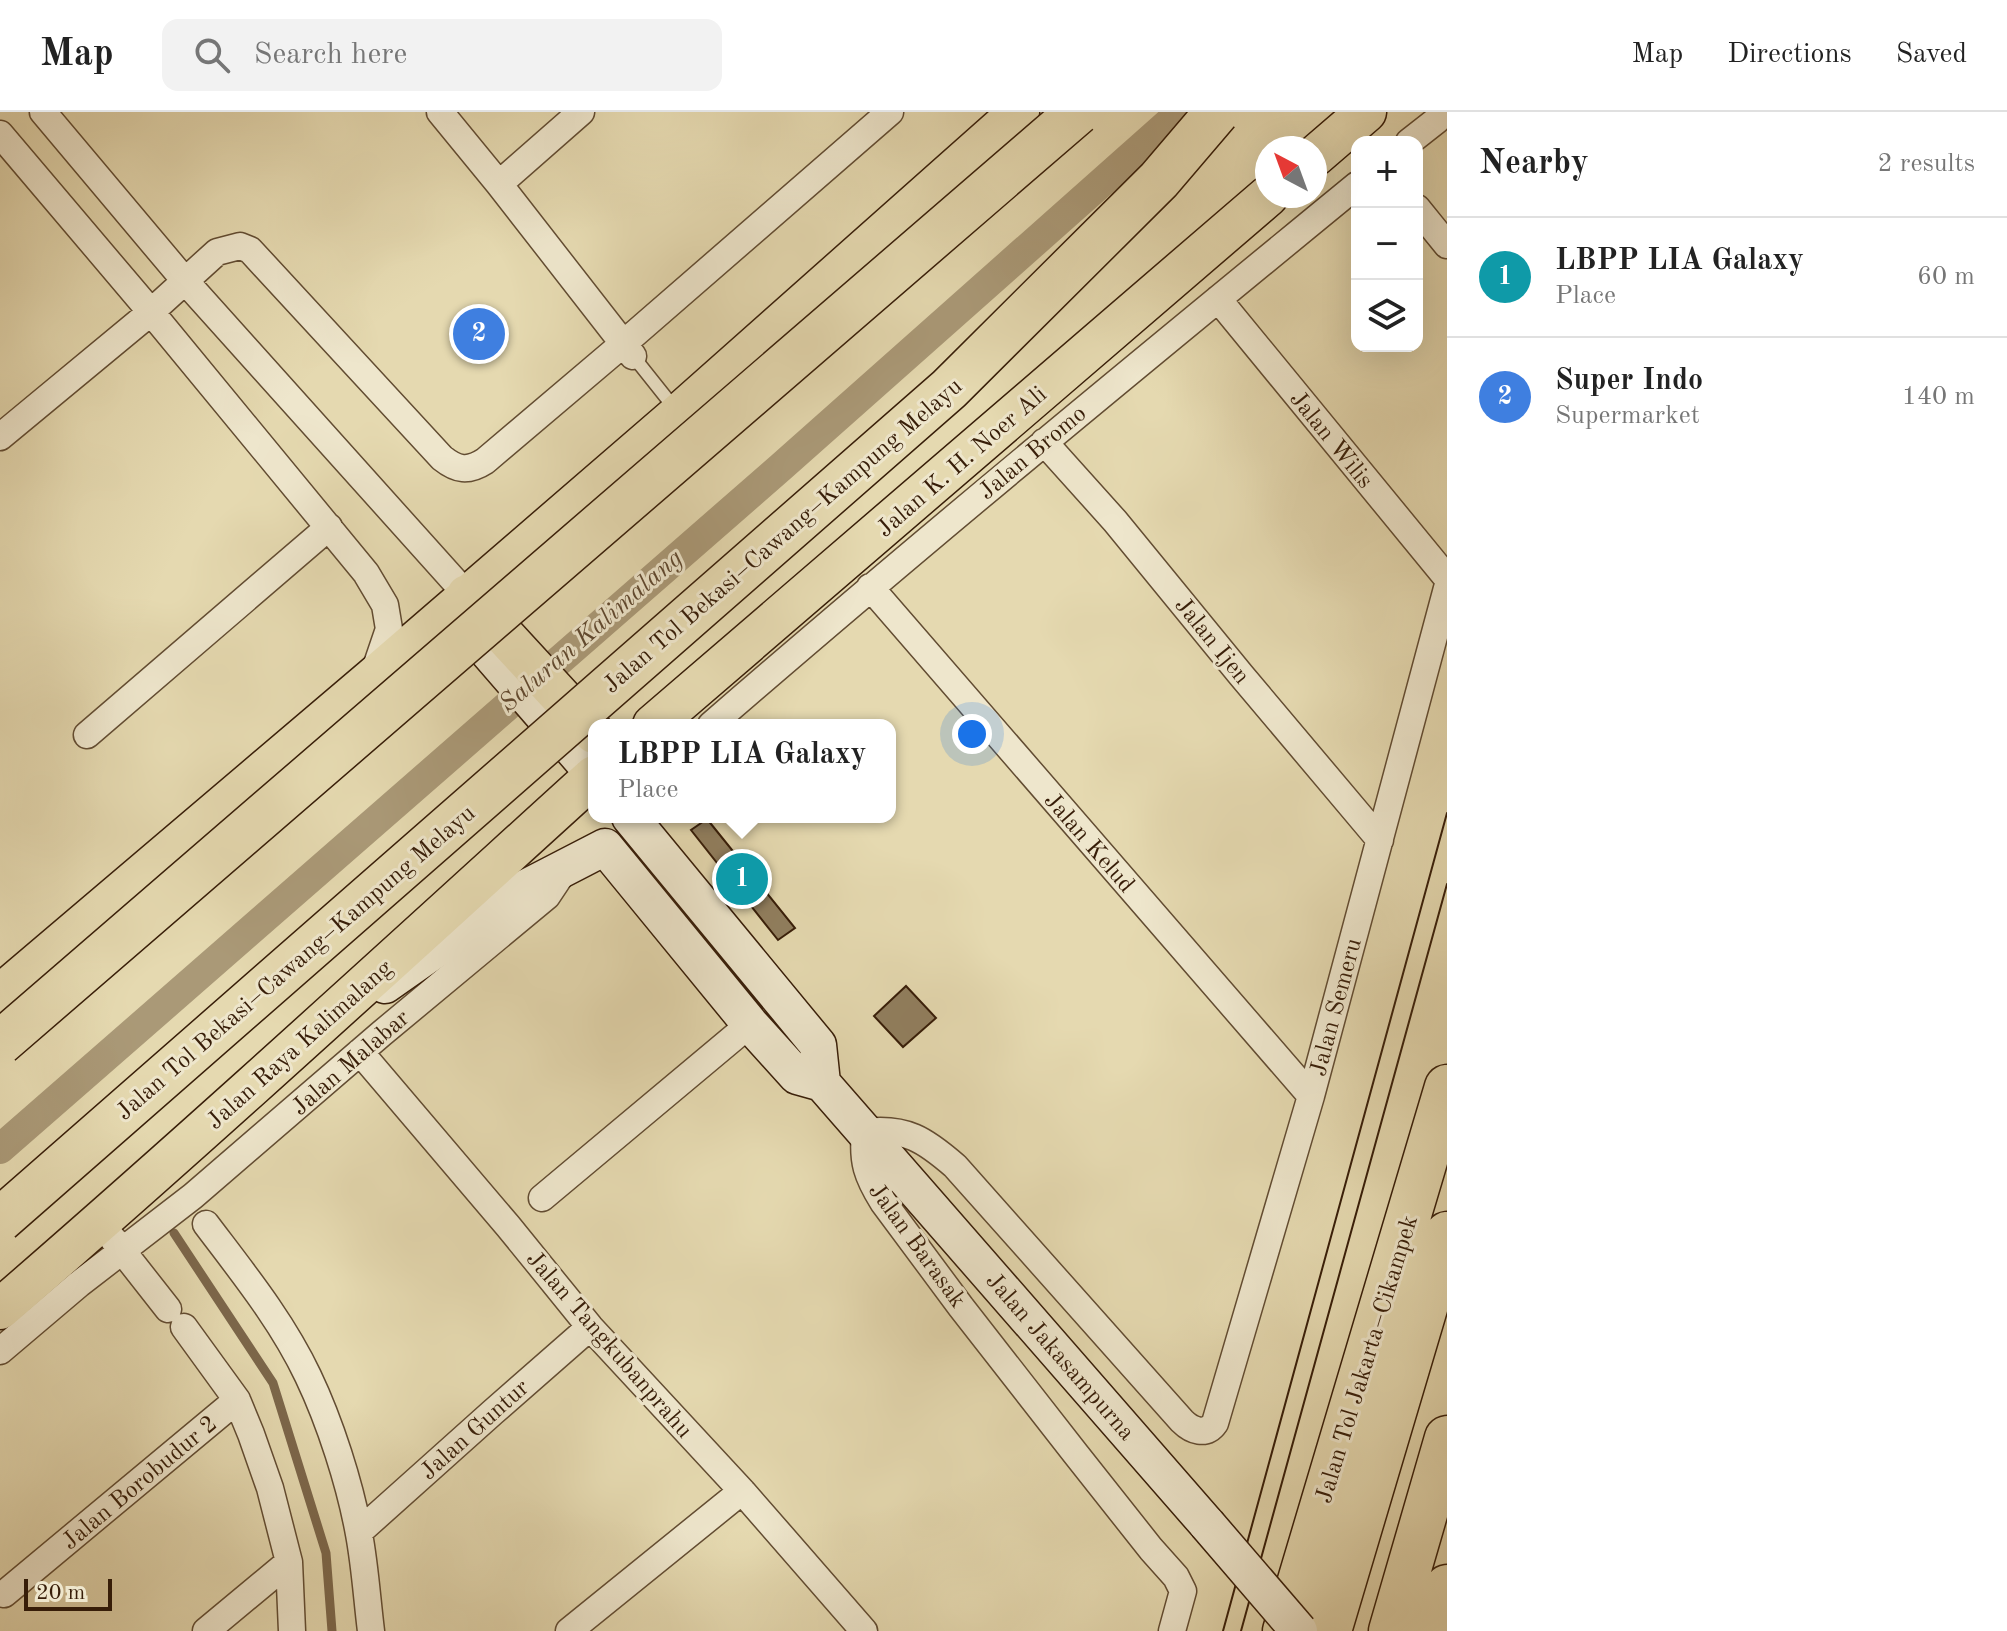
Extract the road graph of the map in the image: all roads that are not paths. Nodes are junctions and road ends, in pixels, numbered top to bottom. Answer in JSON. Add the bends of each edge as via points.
{"nodes":[{"id":1,"x":7,"y":112,"type":"edge"},
{"id":2,"x":43,"y":112,"type":"edge"},
{"id":3,"x":440,"y":112,"type":"edge"},
{"id":4,"x":581,"y":112,"type":"edge"},
{"id":5,"x":890,"y":112,"type":"edge"},
{"id":6,"x":1019,"y":112,"type":"edge"},
{"id":7,"x":1078,"y":112,"type":"edge"},
{"id":8,"x":1217,"y":112,"type":"edge"},
{"id":9,"x":1366,"y":112,"type":"edge"},
{"id":10,"x":0,"y":118,"type":"edge"},
{"id":11,"x":1437,"y":120,"type":"dead end"},
{"id":12,"x":0,"y":134,"type":"edge"},
{"id":13,"x":1417,"y":136,"type":"edge"},
{"id":14,"x":1327,"y":146,"type":"edge"},
{"id":15,"x":499,"y":184,"type":"junction"},
{"id":16,"x":1351,"y":190,"type":"edge"},
{"id":17,"x":1255,"y":207,"type":"edge"},
{"id":18,"x":1423,"y":215,"type":"edge"},
{"id":19,"x":1447,"y":245,"type":"edge"},
{"id":20,"x":186,"y":282,"type":"junction"},
{"id":21,"x":1218,"y":299,"type":"junction"},
{"id":22,"x":151,"y":312,"type":"junction"},
{"id":23,"x":628,"y":350,"type":"junction"},
{"id":24,"x":679,"y":414,"type":"junction"},
{"id":25,"x":0,"y":437,"type":"edge"},
{"id":26,"x":1044,"y":442,"type":"junction"},
{"id":27,"x":329,"y":527,"type":"junction"},
{"id":28,"x":1447,"y":578,"type":"edge"},
{"id":29,"x":870,"y":587,"type":"junction"},
{"id":30,"x":1447,"y":588,"type":"edge"},
{"id":31,"x":460,"y":602,"type":"junction"},
{"id":32,"x":372,"y":679,"type":"junction"},
{"id":33,"x":660,"y":719,"type":"edge"},
{"id":34,"x":718,"y":719,"type":"edge"},
{"id":35,"x":572,"y":722,"type":"edge"},
{"id":36,"x":87,"y":735,"type":"dead end"},
{"id":37,"x":588,"y":761,"type":"edge"},
{"id":38,"x":588,"y":780,"type":"edge"},
{"id":39,"x":635,"y":823,"type":"edge"},
{"id":40,"x":1380,"y":840,"type":"junction"},
{"id":41,"x":567,"y":865,"type":"junction"},
{"id":42,"x":0,"y":995,"type":"edge"},
{"id":43,"x":357,"y":1005,"type":"junction"},
{"id":44,"x":750,"y":1024,"type":"junction"},
{"id":45,"x":381,"y":1034,"type":"junction"},
{"id":46,"x":0,"y":1043,"type":"edge"},
{"id":47,"x":294,"y":1049,"type":"junction"},
{"id":48,"x":360,"y":1052,"type":"junction"},
{"id":49,"x":822,"y":1083,"type":"junction"},
{"id":50,"x":1447,"y":1087,"type":"edge"},
{"id":51,"x":1311,"y":1096,"type":"junction"},
{"id":52,"x":865,"y":1132,"type":"junction"},
{"id":53,"x":542,"y":1198,"type":"dead end"},
{"id":54,"x":0,"y":1220,"type":"edge"},
{"id":55,"x":206,"y":1224,"type":"dead end"},
{"id":56,"x":1447,"y":1234,"type":"edge"},
{"id":57,"x":111,"y":1236,"type":"junction"},
{"id":58,"x":0,"y":1309,"type":"edge"},
{"id":59,"x":590,"y":1327,"type":"junction"},
{"id":60,"x":0,"y":1351,"type":"edge"},
{"id":61,"x":237,"y":1400,"type":"junction"},
{"id":62,"x":1447,"y":1438,"type":"edge"},
{"id":63,"x":742,"y":1491,"type":"junction"},
{"id":64,"x":359,"y":1532,"type":"junction"},
{"id":65,"x":289,"y":1562,"type":"junction"},
{"id":66,"x":1447,"y":1587,"type":"edge"},
{"id":67,"x":4,"y":1594,"type":"dead end"},
{"id":68,"x":206,"y":1631,"type":"edge"},
{"id":69,"x":292,"y":1631,"type":"edge"},
{"id":70,"x":371,"y":1631,"type":"edge"},
{"id":71,"x":569,"y":1631,"type":"edge"},
{"id":72,"x":864,"y":1631,"type":"edge"},
{"id":73,"x":1172,"y":1631,"type":"edge"},
{"id":74,"x":1285,"y":1631,"type":"edge"},
{"id":75,"x":1299,"y":1631,"type":"edge"},
{"id":76,"x":1329,"y":1631,"type":"edge"},
{"id":77,"x":1391,"y":1631,"type":"edge"},
{"id":78,"x":1435,"y":1631,"type":"edge"}],
"edges":[{"from":1,"to":10,"type":"street"},
{"from":2,"to":20,"type":"street"},
{"from":3,"to":15,"type":"street"},
{"from":4,"to":15,"type":"street"},
{"from":5,"to":23,"type":"street"},
{"from":6,"to":24,"type":"main road"},
{"from":7,"to":46,"type":"highway","bridge":true},
{"from":8,"to":54,"type":"highway","name":"Jalan Tol Bekasi–Cawang–Kampung Melayu","bridge":true,"via":[[1159,180],[949,389]]},
{"from":9,"to":14,"type":"main road"},
{"from":11,"to":13,"type":"street"},
{"from":12,"to":22,"type":"street"},
{"from":15,"to":23,"type":"street"},
{"from":16,"to":21,"type":"street","name":"Jalan Bromo"},
{"from":17,"to":33,"type":"main road","name":"Jalan K. H. Noer Ali"},
{"from":18,"to":19,"type":"street"},
{"from":20,"to":22,"type":"street"},
{"from":20,"to":23,"type":"street","via":[[217,252],[240,246],[250,250],[442,458],[463,469],[485,461]]},
{"from":20,"to":31,"type":"street"},
{"from":21,"to":26,"type":"street","name":"Jalan Bromo"},
{"from":21,"to":28,"type":"street","name":"Jalan Wilis"},
{"from":22,"to":25,"type":"street"},
{"from":22,"to":27,"type":"street"},
{"from":23,"to":24,"type":"lane"},
{"from":24,"to":31,"type":"main road"},
{"from":26,"to":29,"type":"street","name":"Jalan Bromo"},
{"from":26,"to":40,"type":"street","name":"Jalan Ijen"},
{"from":27,"to":32,"type":"street","via":[[385,605],[389,629]]},
{"from":27,"to":36,"type":"street"},
{"from":29,"to":34,"type":"street","name":"Jalan Bromo"},
{"from":29,"to":51,"type":"street","name":"Jalan Kelud"},
{"from":30,"to":40,"type":"street","name":"Jalan Semeru"},
{"from":31,"to":32,"type":"main road"},
{"from":31,"to":35,"type":"main road"},
{"from":32,"to":42,"type":"main road"},
{"from":35,"to":37,"type":"main road"},
{"from":38,"to":47,"type":"main road","name":"Jalan Raya Kalimalang"},
{"from":39,"to":49,"type":"main road","via":[[818,1045]]},
{"from":40,"to":51,"type":"street","name":"Jalan Semeru"},
{"from":41,"to":43,"type":"main road","name":"Jalan Jakasampurna","via":[[516,893]]},
{"from":41,"to":44,"type":"main road","name":"Jalan Jakasampurna","via":[[605,847]]},
{"from":41,"to":45,"type":"street","name":"Jalan Malabar","via":[[547,896]]},
{"from":43,"to":45,"type":"street"},
{"from":43,"to":47,"type":"main road","name":"Jalan Jakasampurna"},
{"from":44,"to":49,"type":"main road","name":"Jalan Jakasampurna","via":[[797,1076]]},
{"from":44,"to":53,"type":"street"},
{"from":45,"to":48,"type":"street","name":"Jalan Malabar"},
{"from":47,"to":57,"type":"main road","name":"Jalan Raya Kalimalang"},
{"from":48,"to":57,"type":"street","name":"Jalan Malabar","via":[[193,1196]]},
{"from":48,"to":59,"type":"street","name":"Jalan Tangkubanprahu"},
{"from":49,"to":52,"type":"main road","name":"Jalan Jakasampurna"},
{"from":50,"to":74,"type":"highway","name":"Jalan Tol Jakarta–Cikampek"},
{"from":51,"to":52,"type":"street","name":"Jalan Semeru","via":[[1215,1423],[1200,1431],[1182,1421],[955,1166],[918,1138]]},
{"from":52,"to":73,"type":"street","name":"Jalan Barasak","via":[[866,1168],[883,1202],[1176,1577],[1183,1591]]},
{"from":52,"to":75,"type":"main road","name":"Jalan Jakasampurna","bridge":true},
{"from":55,"to":64,"type":"street","via":[[273,1315],[308,1376],[328,1424]]},
{"from":56,"to":76,"type":"highway"},
{"from":57,"to":58,"type":"main road","name":"Jalan Raya Kalimalang"},
{"from":57,"to":60,"type":"street","name":"Jalan Malabar","via":[[79,1284]]},
{"from":57,"to":61,"type":"street"},
{"from":59,"to":63,"type":"street","name":"Jalan Tangkubanprahu"},
{"from":59,"to":64,"type":"street","name":"Jalan Guntur"},
{"from":61,"to":65,"type":"street","via":[[270,1488]]},
{"from":61,"to":67,"type":"street","name":"Jalan Borobudur 2"},
{"from":62,"to":77,"type":"highway"},
{"from":63,"to":71,"type":"street"},
{"from":63,"to":72,"type":"street","name":"Jalan Tangkubanprahu"},
{"from":64,"to":70,"type":"street"},
{"from":65,"to":68,"type":"street"},
{"from":65,"to":69,"type":"street"},
{"from":66,"to":78,"type":"highway"}]}
